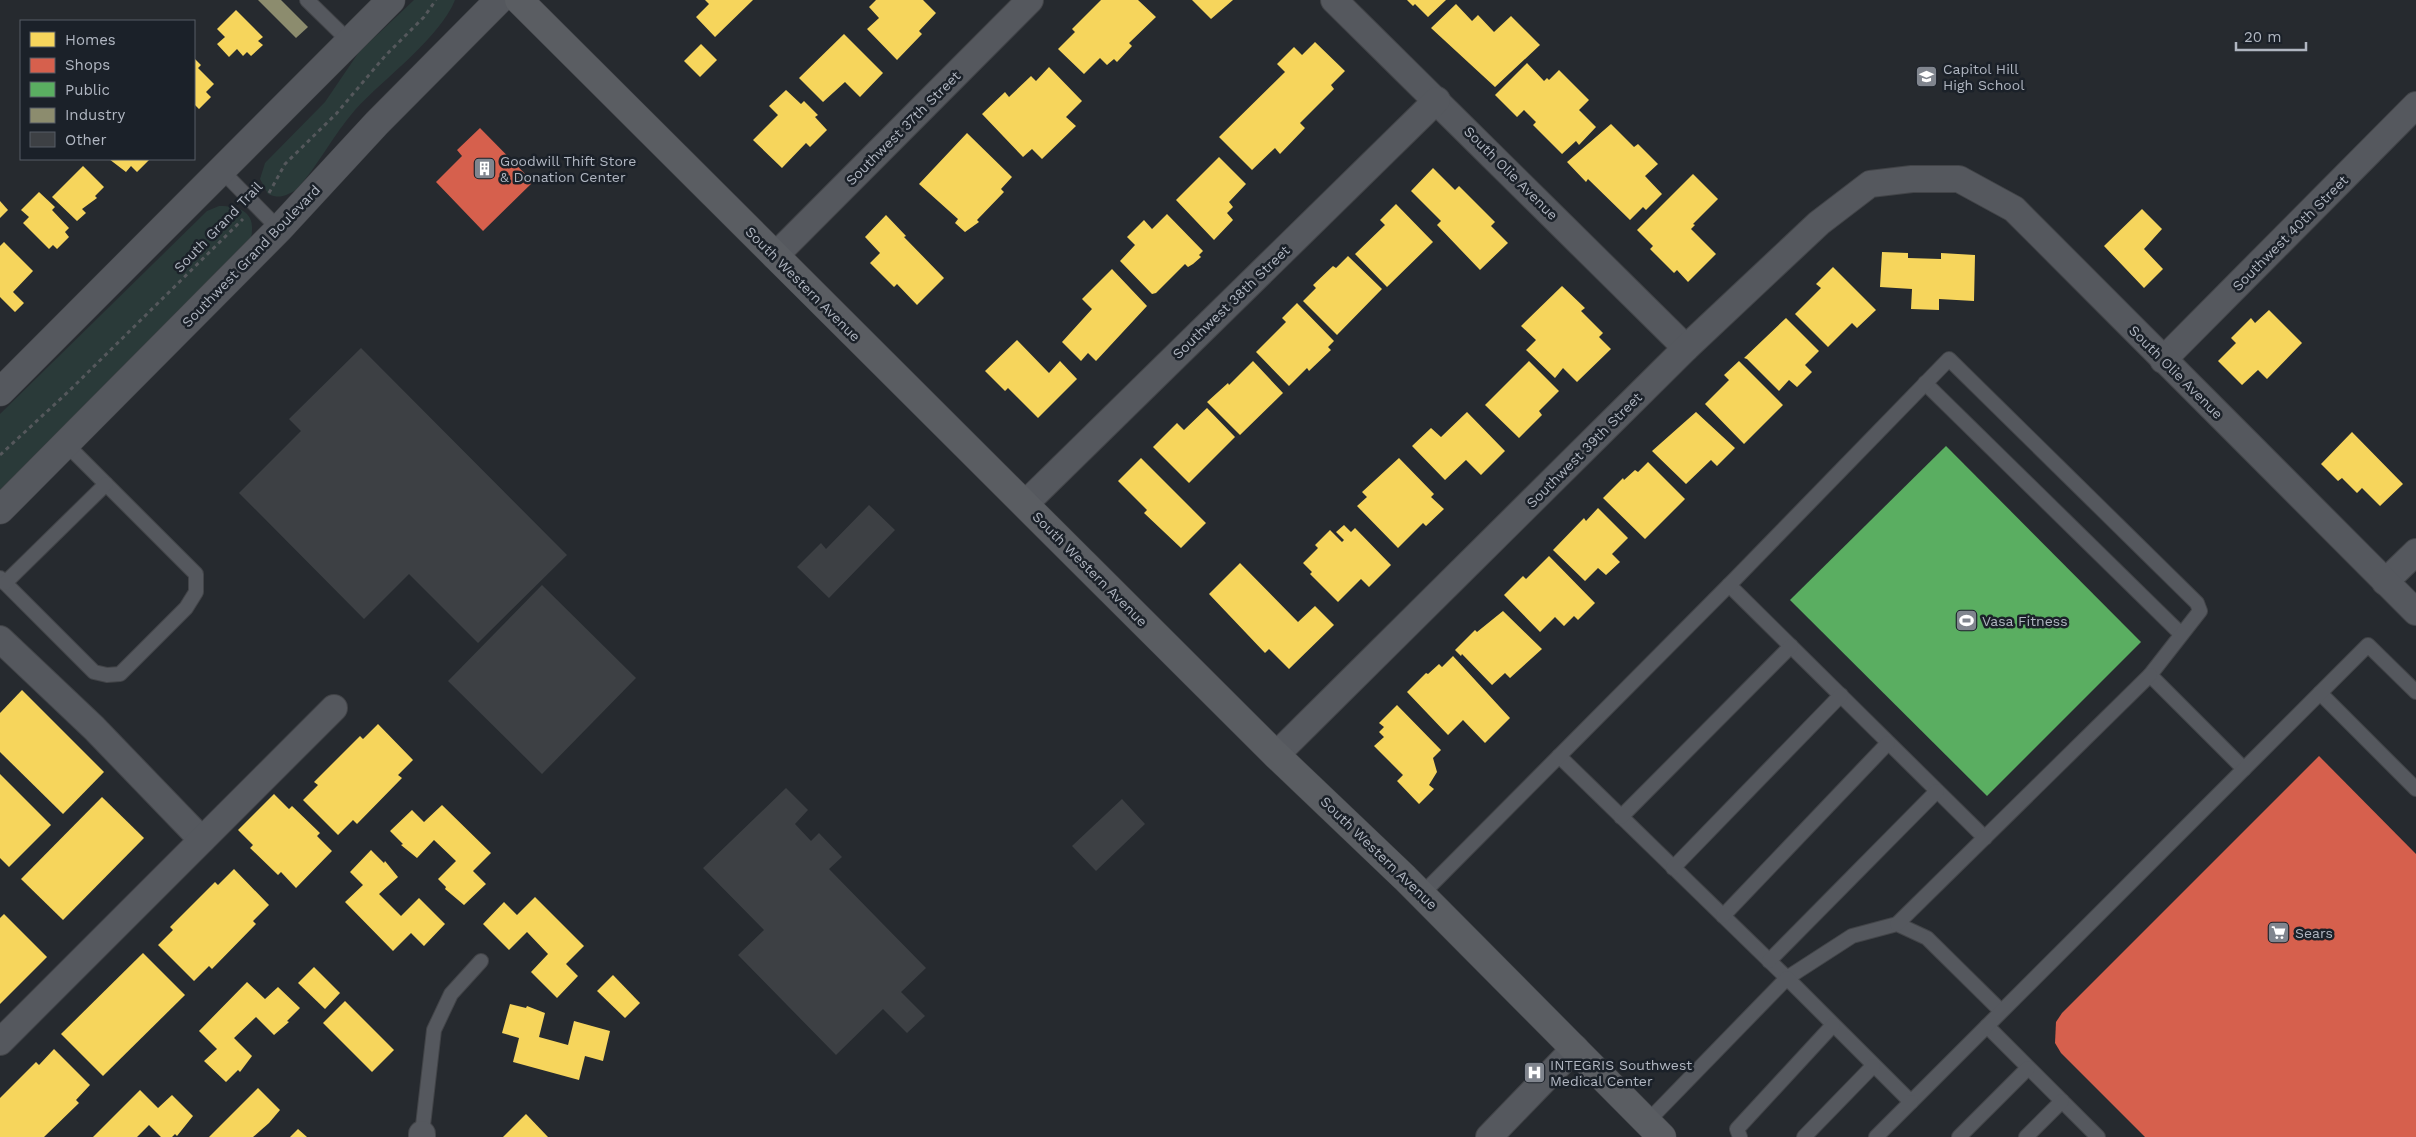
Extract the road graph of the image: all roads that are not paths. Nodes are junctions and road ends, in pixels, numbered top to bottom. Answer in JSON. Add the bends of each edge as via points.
{"nodes":[{"id":1,"x":391,"y":0,"type":"edge"},
{"id":2,"x":499,"y":0,"type":"edge"},
{"id":3,"x":520,"y":0,"type":"edge"},
{"id":4,"x":1030,"y":0,"type":"edge"},
{"id":5,"x":1334,"y":0,"type":"edge"},
{"id":6,"x":311,"y":1,"type":"edge"},
{"id":7,"x":350,"y":42,"type":"junction"},
{"id":8,"x":1437,"y":100,"type":"junction"},
{"id":9,"x":2416,"y":105,"type":"edge"},
{"id":10,"x":222,"y":171,"type":"junction"},
{"id":11,"x":1912,"y":179,"type":"joint"},
{"id":12,"x":279,"y":229,"type":"junction"},
{"id":13,"x":775,"y":256,"type":"junction"},
{"id":14,"x":1686,"y":348,"type":"junction"},
{"id":15,"x":2163,"y":360,"type":"junction"},
{"id":16,"x":1925,"y":383,"type":"junction"},
{"id":17,"x":0,"y":392,"type":"edge"},
{"id":18,"x":66,"y":444,"type":"junction"},
{"id":19,"x":106,"y":484,"type":"junction"},
{"id":20,"x":1025,"y":504,"type":"junction"},
{"id":21,"x":0,"y":510,"type":"edge"},
{"id":22,"x":2416,"y":552,"type":"edge"},
{"id":23,"x":2,"y":581,"type":"edge"},
{"id":24,"x":2385,"y":582,"type":"junction"},
{"id":25,"x":1729,"y":584,"type":"junction"},
{"id":26,"x":2416,"y":612,"type":"edge"},
{"id":27,"x":2181,"y":634,"type":"junction"},
{"id":28,"x":0,"y":639,"type":"edge"},
{"id":29,"x":1791,"y":646,"type":"junction"},
{"id":30,"x":2150,"y":675,"type":"junction"},
{"id":31,"x":2416,"y":692,"type":"edge"},
{"id":32,"x":2320,"y":693,"type":"junction"},
{"id":33,"x":1841,"y":695,"type":"junction"},
{"id":34,"x":334,"y":708,"type":"dead end"},
{"id":35,"x":1888,"y":743,"type":"junction"},
{"id":36,"x":1276,"y":755,"type":"junction"},
{"id":37,"x":1559,"y":756,"type":"junction"},
{"id":38,"x":2244,"y":769,"type":"junction"},
{"id":39,"x":2416,"y":789,"type":"edge"},
{"id":40,"x":1937,"y":791,"type":"junction"},
{"id":41,"x":1621,"y":817,"type":"junction"},
{"id":42,"x":1985,"y":838,"type":"junction"},
{"id":43,"x":202,"y":840,"type":"junction"},
{"id":44,"x":1673,"y":868,"type":"junction"},
{"id":45,"x":1422,"y":894,"type":"junction"},
{"id":46,"x":1723,"y":916,"type":"junction"},
{"id":47,"x":1897,"y":924,"type":"junction"},
{"id":48,"x":481,"y":960,"type":"dead end"},
{"id":49,"x":1769,"y":961,"type":"junction"},
{"id":50,"x":1786,"y":978,"type":"junction"},
{"id":51,"x":2001,"y":1011,"type":"junction"},
{"id":52,"x":1833,"y":1025,"type":"junction"},
{"id":53,"x":1987,"y":1026,"type":"junction"},
{"id":54,"x":0,"y":1042,"type":"edge"},
{"id":55,"x":1575,"y":1048,"type":"junction"},
{"id":56,"x":1873,"y":1066,"type":"junction"},
{"id":57,"x":2028,"y":1068,"type":"junction"},
{"id":58,"x":2062,"y":1101,"type":"junction"},
{"id":59,"x":1911,"y":1102,"type":"junction"},
{"id":60,"x":1655,"y":1129,"type":"edge"},
{"id":61,"x":1738,"y":1133,"type":"edge"},
{"id":62,"x":422,"y":1135,"type":"edge"},
{"id":63,"x":1489,"y":1137,"type":"edge"},
{"id":64,"x":1804,"y":1137,"type":"edge"},
{"id":65,"x":1876,"y":1137,"type":"edge"},
{"id":66,"x":1959,"y":1137,"type":"edge"},
{"id":67,"x":2026,"y":1137,"type":"edge"},
{"id":68,"x":2098,"y":1137,"type":"edge"}],
"edges":[{"from":1,"to":7,"type":"street"},
{"from":2,"to":12,"type":"street","name":"Southwest Grand Boulevard","via":[[377,123]]},
{"from":3,"to":13,"type":"main road","name":"South Western Avenue"},
{"from":4,"to":13,"type":"street","name":"Southwest 37th Street"},
{"from":5,"to":8,"type":"street","name":"South Olie Avenue"},
{"from":6,"to":7,"type":"lane"},
{"from":7,"to":10,"type":"street"},
{"from":8,"to":14,"type":"street","name":"South Olie Avenue"},
{"from":8,"to":20,"type":"street","name":"Southwest 38th Street"},
{"from":9,"to":15,"type":"street","name":"Southwest 40th Street"},
{"from":10,"to":12,"type":"lane"},
{"from":10,"to":17,"type":"street"},
{"from":11,"to":14,"type":"street","name":"Southwest 39th Street","via":[[1870,184],[1819,223]]},
{"from":11,"to":15,"type":"street","name":"South Olie Avenue","via":[[1959,179],[2014,209]]},
{"from":12,"to":18,"type":"street","name":"Southwest Grand Boulevard"},
{"from":13,"to":20,"type":"main road","name":"South Western Avenue"},
{"from":14,"to":36,"type":"street","name":"Southwest 39th Street"},
{"from":15,"to":24,"type":"street","name":"South Olie Avenue"},
{"from":16,"to":25,"type":"lane"},
{"from":16,"to":27,"type":"lane"},
{"from":16,"to":27,"type":"lane","via":[[1949,359],[2197,603],[2200,611]]},
{"from":18,"to":19,"type":"lane"},
{"from":18,"to":21,"type":"street","name":"Southwest Grand Boulevard"},
{"from":19,"to":23,"type":"lane"},
{"from":19,"to":23,"type":"lane","via":[[196,574],[196,592],[186,608],[120,674],[94,672]]},
{"from":20,"to":36,"type":"main road","name":"South Western Avenue"},
{"from":22,"to":24,"type":"street"},
{"from":24,"to":26,"type":"street","name":"South Olie Avenue"},
{"from":25,"to":29,"type":"lane"},
{"from":25,"to":37,"type":"lane"},
{"from":27,"to":30,"type":"lane"},
{"from":28,"to":43,"type":"street","via":[[94,728]]},
{"from":29,"to":33,"type":"lane"},
{"from":29,"to":41,"type":"lane"},
{"from":30,"to":38,"type":"lane"},
{"from":30,"to":42,"type":"lane"},
{"from":31,"to":32,"type":"lane","via":[[2368,645]]},
{"from":32,"to":38,"type":"lane"},
{"from":32,"to":39,"type":"lane"},
{"from":33,"to":35,"type":"lane"},
{"from":33,"to":44,"type":"lane"},
{"from":34,"to":43,"type":"street"},
{"from":35,"to":40,"type":"lane"},
{"from":35,"to":46,"type":"lane"},
{"from":36,"to":45,"type":"main road","name":"South Western Avenue"},
{"from":37,"to":41,"type":"lane"},
{"from":37,"to":45,"type":"lane"},
{"from":38,"to":51,"type":"lane"},
{"from":40,"to":42,"type":"lane"},
{"from":40,"to":49,"type":"lane"},
{"from":41,"to":44,"type":"lane"},
{"from":42,"to":47,"type":"lane"},
{"from":43,"to":54,"type":"street"},
{"from":44,"to":46,"type":"lane"},
{"from":45,"to":55,"type":"main road","name":"South Western Avenue"},
{"from":46,"to":49,"type":"lane"},
{"from":47,"to":50,"type":"lane","via":[[1852,936]]},
{"from":47,"to":51,"type":"lane","via":[[1927,938]]},
{"from":48,"to":62,"type":"lane","via":[[451,994],[434,1030]]},
{"from":49,"to":50,"type":"lane"},
{"from":50,"to":52,"type":"lane"},
{"from":50,"to":60,"type":"lane"},
{"from":51,"to":53,"type":"lane"},
{"from":52,"to":56,"type":"lane"},
{"from":52,"to":61,"type":"lane"},
{"from":53,"to":57,"type":"lane"},
{"from":53,"to":59,"type":"lane"},
{"from":55,"to":60,"type":"main road","name":"South Western Avenue"},
{"from":55,"to":63,"type":"street"},
{"from":56,"to":59,"type":"lane"},
{"from":56,"to":64,"type":"lane"},
{"from":57,"to":58,"type":"lane"},
{"from":57,"to":66,"type":"lane"},
{"from":58,"to":67,"type":"lane"},
{"from":58,"to":68,"type":"lane"},
{"from":59,"to":65,"type":"lane"}]}
